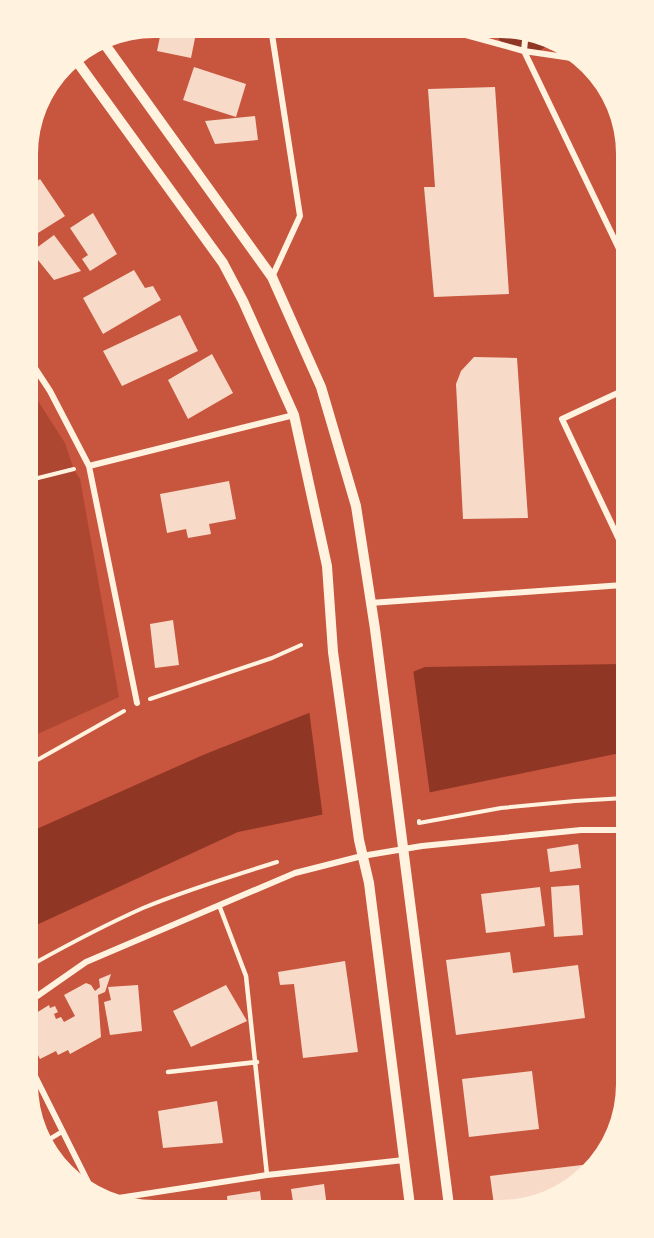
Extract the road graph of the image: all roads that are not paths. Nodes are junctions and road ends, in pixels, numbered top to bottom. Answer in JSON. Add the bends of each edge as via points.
{"nodes":[{"id":1,"x":473,"y":37,"type":"edge"},
{"id":2,"x":272,"y":38,"type":"edge"},
{"id":3,"x":525,"y":41,"type":"edge"},
{"id":4,"x":107,"y":47,"type":"edge"},
{"id":5,"x":524,"y":51,"type":"junction"},
{"id":6,"x":565,"y":57,"type":"edge"},
{"id":7,"x":79,"y":64,"type":"edge"},
{"id":8,"x":616,"y":243,"type":"edge"},
{"id":9,"x":272,"y":277,"type":"junction"},
{"id":10,"x":38,"y":373,"type":"edge"},
{"id":11,"x":616,"y":394,"type":"edge"},
{"id":12,"x":294,"y":415,"type":"junction"},
{"id":13,"x":89,"y":466,"type":"junction"},
{"id":14,"x":616,"y":533,"type":"edge"},
{"id":15,"x":616,"y":585,"type":"edge"},
{"id":16,"x":370,"y":603,"type":"junction"},
{"id":17,"x":137,"y":704,"type":"road end"},
{"id":18,"x":616,"y":830,"type":"edge"},
{"id":19,"x":403,"y":849,"type":"junction"},
{"id":20,"x":362,"y":856,"type":"junction"},
{"id":21,"x":219,"y":905,"type":"junction"},
{"id":22,"x":38,"y":996,"type":"edge"},
{"id":23,"x":257,"y":1062,"type":"junction"},
{"id":24,"x":168,"y":1072,"type":"dead end"},
{"id":25,"x":38,"y":1082,"type":"edge"},
{"id":26,"x":63,"y":1131,"type":"junction"},
{"id":27,"x":51,"y":1139,"type":"edge"},
{"id":28,"x":404,"y":1160,"type":"junction"},
{"id":29,"x":267,"y":1175,"type":"junction"},
{"id":30,"x":87,"y":1179,"type":"edge"},
{"id":31,"x":124,"y":1197,"type":"edge"},
{"id":32,"x":409,"y":1200,"type":"edge"},
{"id":33,"x":448,"y":1200,"type":"edge"}],
"edges":[{"from":1,"to":5,"type":"street"},
{"from":2,"to":9,"type":"street","via":[[300,216]]},
{"from":3,"to":5,"type":"street"},
{"from":4,"to":9,"type":"street"},
{"from":5,"to":6,"type":"street"},
{"from":5,"to":8,"type":"street"},
{"from":7,"to":12,"type":"street","via":[[222,263]]},
{"from":9,"to":16,"type":"street","via":[[321,387],[356,506]]},
{"from":10,"to":13,"type":"street"},
{"from":11,"to":14,"type":"street","via":[[562,419]]},
{"from":12,"to":13,"type":"street"},
{"from":12,"to":20,"type":"street","via":[[327,566],[333,652]]},
{"from":13,"to":17,"type":"street"},
{"from":15,"to":16,"type":"street"},
{"from":16,"to":19,"type":"street"},
{"from":18,"to":19,"type":"street","via":[[581,830]]},
{"from":19,"to":20,"type":"street"},
{"from":19,"to":33,"type":"street"},
{"from":20,"to":21,"type":"street","via":[[295,873]]},
{"from":20,"to":28,"type":"street","via":[[369,883]]},
{"from":21,"to":22,"type":"street","via":[[86,962]]},
{"from":21,"to":23,"type":"lane","via":[[246,976]]},
{"from":23,"to":24,"type":"lane"},
{"from":23,"to":29,"type":"lane"},
{"from":25,"to":26,"type":"street"},
{"from":26,"to":27,"type":"lane"},
{"from":26,"to":30,"type":"street"},
{"from":28,"to":29,"type":"street"},
{"from":28,"to":32,"type":"street"},
{"from":29,"to":31,"type":"street"}]}
